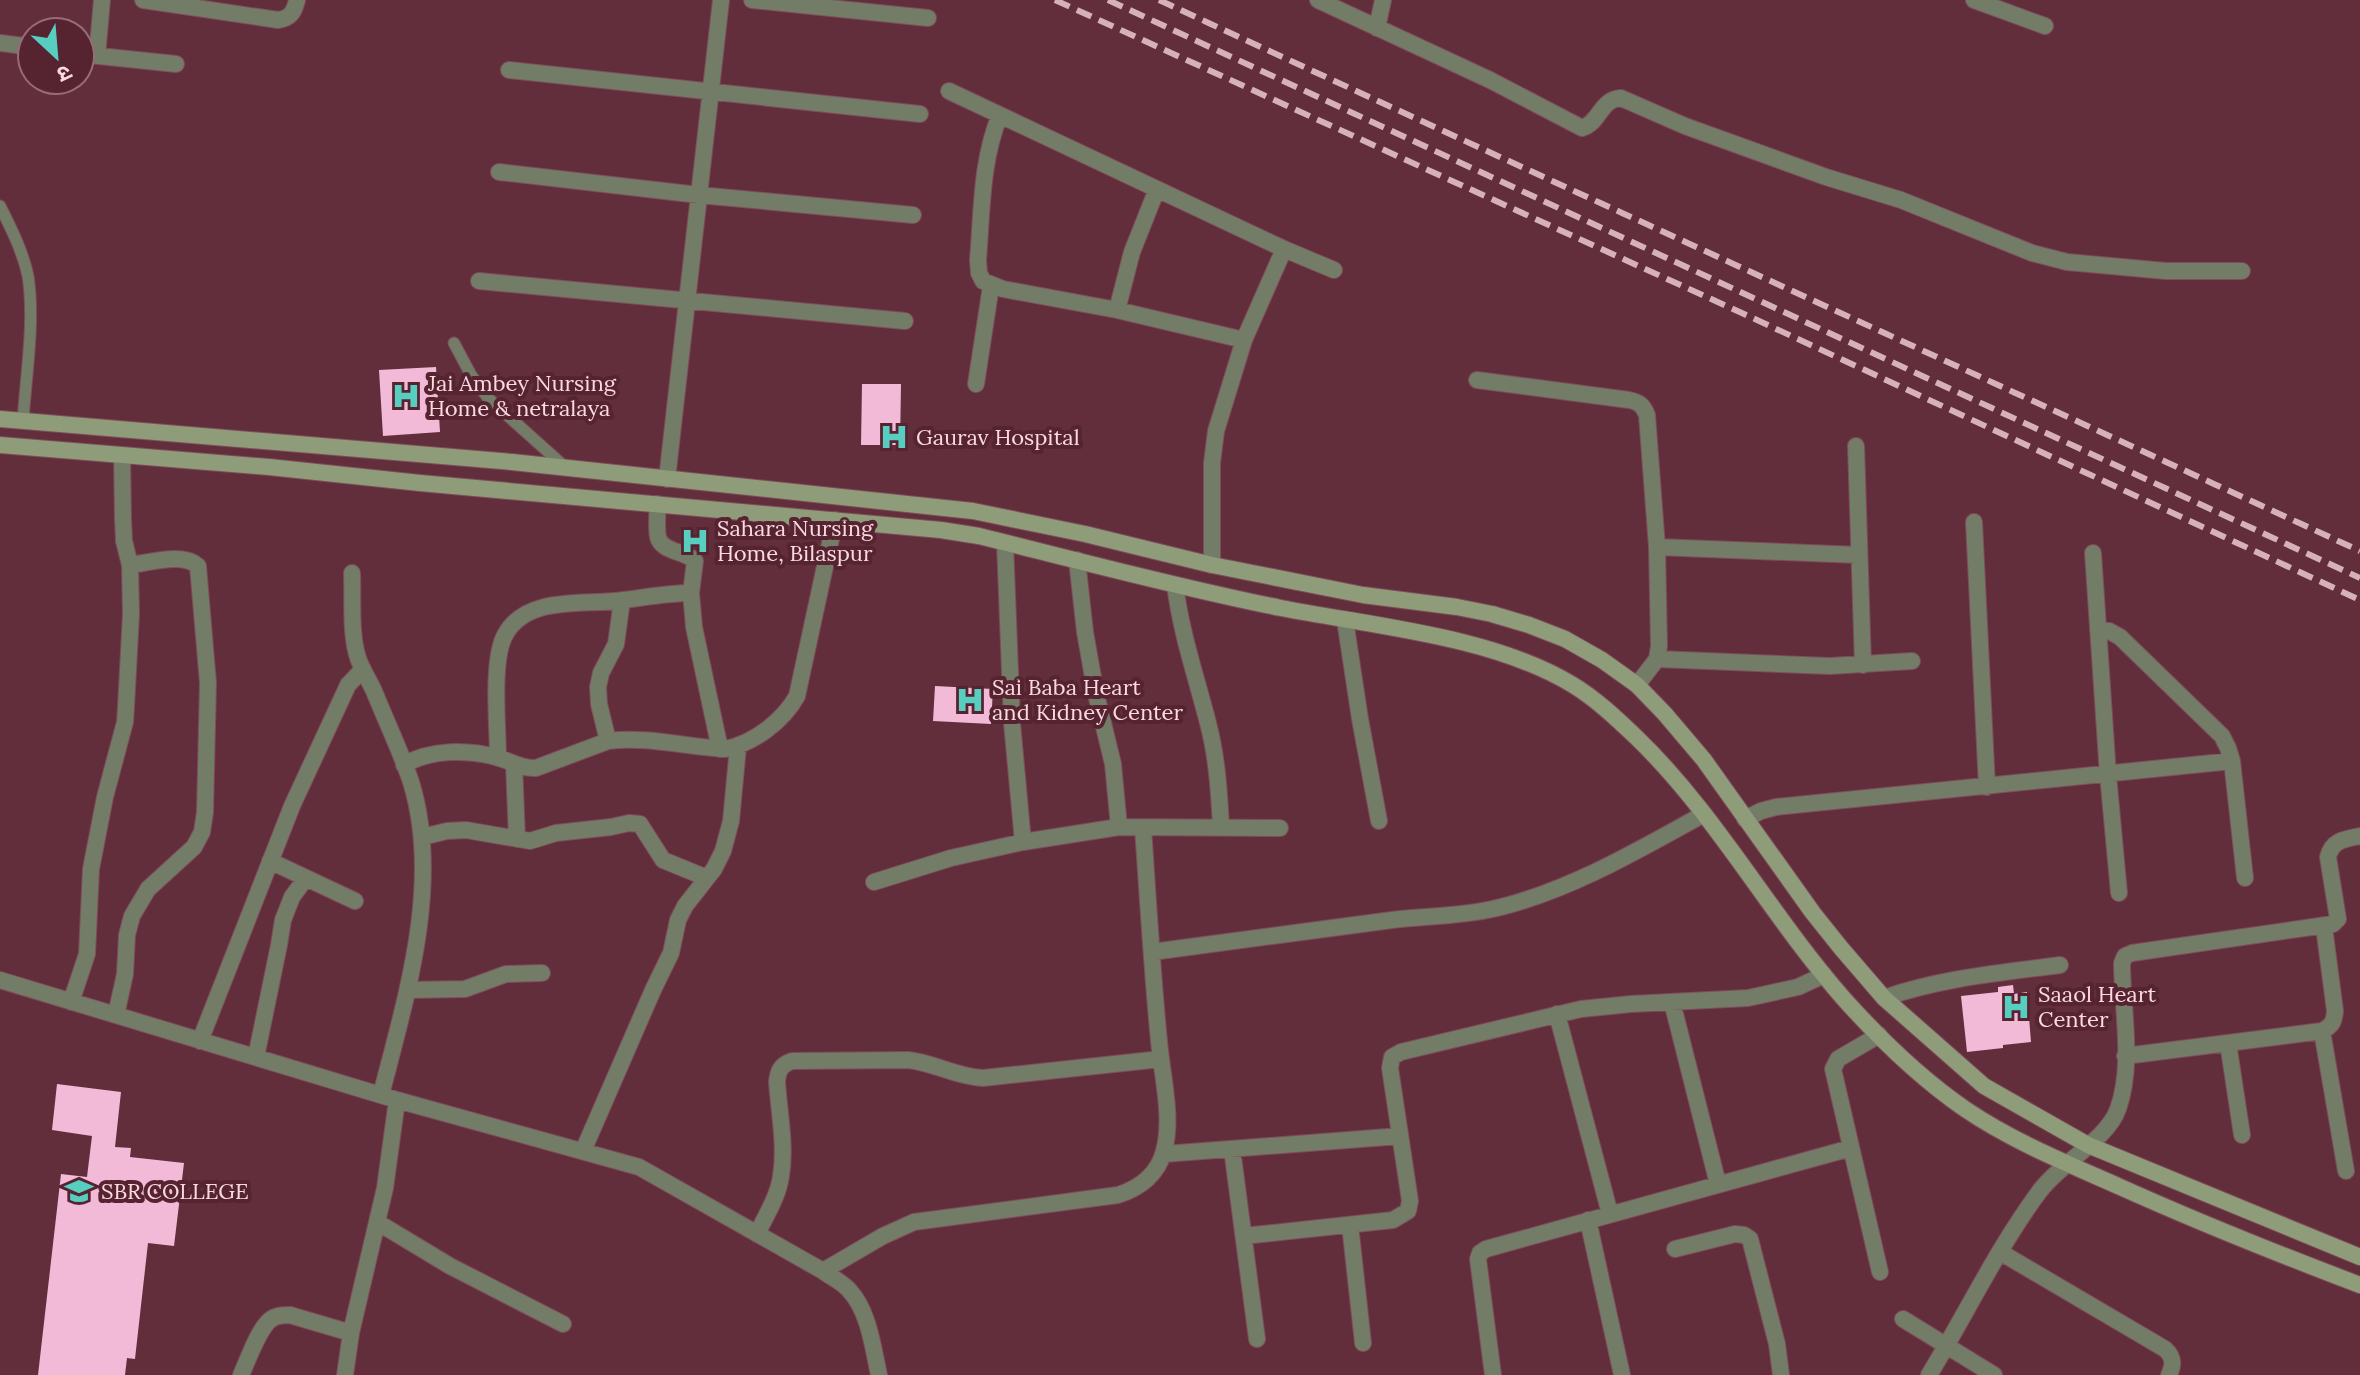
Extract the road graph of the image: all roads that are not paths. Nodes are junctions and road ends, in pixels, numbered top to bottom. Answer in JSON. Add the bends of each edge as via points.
{"nodes":[{"id":1,"x":102,"y":0,"type":"edge"},
{"id":2,"x":143,"y":0,"type":"edge"},
{"id":3,"x":297,"y":0,"type":"edge"},
{"id":4,"x":721,"y":0,"type":"edge"},
{"id":5,"x":752,"y":0,"type":"edge"},
{"id":6,"x":1318,"y":0,"type":"edge"},
{"id":7,"x":1383,"y":0,"type":"edge"},
{"id":8,"x":1974,"y":0,"type":"edge"},
{"id":9,"x":224,"y":6,"type":"edge"},
{"id":10,"x":928,"y":18,"type":"dead end"},
{"id":11,"x":96,"y":24,"type":"edge"},
{"id":12,"x":2045,"y":26,"type":"dead end"},
{"id":13,"x":1377,"y":28,"type":"junction"},
{"id":14,"x":96,"y":56,"type":"edge"},
{"id":15,"x":176,"y":64,"type":"dead end"},
{"id":16,"x":509,"y":70,"type":"dead end"},
{"id":17,"x":710,"y":91,"type":"junction"},
{"id":18,"x":949,"y":91,"type":"dead end"},
{"id":19,"x":920,"y":114,"type":"dead end"},
{"id":20,"x":1000,"y":115,"type":"junction"},
{"id":21,"x":499,"y":172,"type":"dead end"},
{"id":22,"x":1157,"y":189,"type":"junction"},
{"id":23,"x":699,"y":195,"type":"junction"},
{"id":24,"x":0,"y":206,"type":"edge"},
{"id":25,"x":913,"y":215,"type":"dead end"},
{"id":26,"x":1284,"y":249,"type":"junction"},
{"id":27,"x":1334,"y":270,"type":"dead end"},
{"id":28,"x":2242,"y":271,"type":"dead end"},
{"id":29,"x":479,"y":281,"type":"dead end"},
{"id":30,"x":991,"y":286,"type":"junction"},
{"id":31,"x":687,"y":301,"type":"junction"},
{"id":32,"x":1117,"y":310,"type":"junction"},
{"id":33,"x":905,"y":321,"type":"dead end"},
{"id":34,"x":1244,"y":340,"type":"junction"},
{"id":35,"x":454,"y":343,"type":"dead end"},
{"id":36,"x":1477,"y":380,"type":"dead end"},
{"id":37,"x":976,"y":384,"type":"dead end"},
{"id":38,"x":0,"y":419,"type":"edge"},
{"id":39,"x":23,"y":421,"type":"junction"},
{"id":40,"x":0,"y":445,"type":"edge"},
{"id":41,"x":1856,"y":446,"type":"dead end"},
{"id":42,"x":122,"y":455,"type":"junction"},
{"id":43,"x":565,"y":468,"type":"junction"},
{"id":44,"x":667,"y":479,"type":"junction"},
{"id":45,"x":698,"y":482,"type":"junction"},
{"id":46,"x":657,"y":504,"type":"junction"},
{"id":47,"x":693,"y":507,"type":"junction"},
{"id":48,"x":835,"y":520,"type":"junction"},
{"id":49,"x":1974,"y":522,"type":"dead end"},
{"id":50,"x":1005,"y":543,"type":"junction"},
{"id":51,"x":1657,"y":547,"type":"junction"},
{"id":52,"x":2093,"y":553,"type":"dead end"},
{"id":53,"x":1859,"y":555,"type":"junction"},
{"id":54,"x":1077,"y":560,"type":"junction"},
{"id":55,"x":130,"y":565,"type":"junction"},
{"id":56,"x":1212,"y":565,"type":"junction"},
{"id":57,"x":352,"y":573,"type":"dead end"},
{"id":58,"x":1175,"y":585,"type":"junction"},
{"id":59,"x":691,"y":593,"type":"junction"},
{"id":60,"x":622,"y":600,"type":"junction"},
{"id":61,"x":1345,"y":620,"type":"junction"},
{"id":62,"x":2098,"y":630,"type":"junction"},
{"id":63,"x":1657,"y":659,"type":"junction"},
{"id":64,"x":1912,"y":661,"type":"dead end"},
{"id":65,"x":1863,"y":665,"type":"junction"},
{"id":66,"x":363,"y":669,"type":"junction"},
{"id":67,"x":1637,"y":685,"type":"junction"},
{"id":68,"x":608,"y":741,"type":"junction"},
{"id":69,"x":738,"y":747,"type":"junction"},
{"id":70,"x":720,"y":749,"type":"junction"},
{"id":71,"x":498,"y":758,"type":"junction"},
{"id":72,"x":2232,"y":761,"type":"junction"},
{"id":73,"x":514,"y":764,"type":"junction"},
{"id":74,"x":404,"y":765,"type":"junction"},
{"id":75,"x":2108,"y":775,"type":"junction"},
{"id":76,"x":1987,"y":787,"type":"junction"},
{"id":77,"x":1704,"y":814,"type":"junction"},
{"id":78,"x":1745,"y":819,"type":"junction"},
{"id":79,"x":1379,"y":821,"type":"dead end"},
{"id":80,"x":1119,"y":827,"type":"junction"},
{"id":81,"x":1221,"y":827,"type":"junction"},
{"id":82,"x":1143,"y":828,"type":"junction"},
{"id":83,"x":1280,"y":828,"type":"dead end"},
{"id":84,"x":2360,"y":836,"type":"edge"},
{"id":85,"x":422,"y":837,"type":"junction"},
{"id":86,"x":517,"y":839,"type":"junction"},
{"id":87,"x":1023,"y":842,"type":"junction"},
{"id":88,"x":270,"y":861,"type":"junction"},
{"id":89,"x":306,"y":878,"type":"junction"},
{"id":90,"x":707,"y":878,"type":"junction"},
{"id":91,"x":2245,"y":878,"type":"dead end"},
{"id":92,"x":874,"y":882,"type":"dead end"},
{"id":93,"x":2119,"y":893,"type":"dead end"},
{"id":94,"x":355,"y":901,"type":"dead end"},
{"id":95,"x":2324,"y":927,"type":"junction"},
{"id":96,"x":1152,"y":952,"type":"junction"},
{"id":97,"x":2060,"y":965,"type":"dead end"},
{"id":98,"x":542,"y":973,"type":"dead end"},
{"id":99,"x":1824,"y":975,"type":"junction"},
{"id":100,"x":0,"y":980,"type":"edge"},
{"id":101,"x":408,"y":990,"type":"junction"},
{"id":102,"x":1884,"y":998,"type":"junction"},
{"id":103,"x":71,"y":1002,"type":"junction"},
{"id":104,"x":1672,"y":1002,"type":"junction"},
{"id":105,"x":1557,"y":1014,"type":"junction"},
{"id":106,"x":116,"y":1015,"type":"junction"},
{"id":107,"x":2322,"y":1031,"type":"junction"},
{"id":108,"x":1879,"y":1035,"type":"junction"},
{"id":109,"x":200,"y":1041,"type":"junction"},
{"id":110,"x":2228,"y":1043,"type":"junction"},
{"id":111,"x":2125,"y":1056,"type":"junction"},
{"id":112,"x":256,"y":1057,"type":"junction"},
{"id":113,"x":1161,"y":1059,"type":"junction"},
{"id":114,"x":389,"y":1098,"type":"junction"},
{"id":115,"x":2242,"y":1135,"type":"dead end"},
{"id":116,"x":1400,"y":1136,"type":"junction"},
{"id":117,"x":2088,"y":1145,"type":"junction"},
{"id":118,"x":1851,"y":1148,"type":"junction"},
{"id":119,"x":1232,"y":1149,"type":"junction"},
{"id":120,"x":583,"y":1151,"type":"junction"},
{"id":121,"x":1164,"y":1154,"type":"junction"},
{"id":122,"x":2066,"y":1163,"type":"junction"},
{"id":123,"x":2346,"y":1171,"type":"dead end"},
{"id":124,"x":1718,"y":1184,"type":"junction"},
{"id":125,"x":1610,"y":1214,"type":"junction"},
{"id":126,"x":1588,"y":1220,"type":"junction"},
{"id":127,"x":377,"y":1222,"type":"junction"},
{"id":128,"x":1350,"y":1225,"type":"junction"},
{"id":129,"x":757,"y":1234,"type":"junction"},
{"id":130,"x":1244,"y":1236,"type":"junction"},
{"id":131,"x":1675,"y":1249,"type":"dead end"},
{"id":132,"x":2000,"y":1252,"type":"junction"},
{"id":133,"x":2360,"y":1257,"type":"edge"},
{"id":134,"x":823,"y":1271,"type":"junction"},
{"id":135,"x":1880,"y":1272,"type":"dead end"},
{"id":136,"x":2360,"y":1285,"type":"edge"},
{"id":137,"x":1903,"y":1319,"type":"dead end"},
{"id":138,"x":563,"y":1324,"type":"dead end"},
{"id":139,"x":351,"y":1333,"type":"junction"},
{"id":140,"x":1257,"y":1339,"type":"dead end"},
{"id":141,"x":1363,"y":1343,"type":"dead end"},
{"id":142,"x":1947,"y":1346,"type":"junction"},
{"id":143,"x":241,"y":1375,"type":"edge"},
{"id":144,"x":345,"y":1375,"type":"edge"},
{"id":145,"x":879,"y":1375,"type":"edge"},
{"id":146,"x":1493,"y":1375,"type":"edge"},
{"id":147,"x":1622,"y":1375,"type":"edge"},
{"id":148,"x":1781,"y":1375,"type":"edge"},
{"id":149,"x":1929,"y":1375,"type":"edge"},
{"id":150,"x":1994,"y":1375,"type":"edge"},
{"id":151,"x":2169,"y":1375,"type":"edge"}],
"edges":[{"from":1,"to":11,"type":"street"},
{"from":2,"to":9,"type":"street"},
{"from":3,"to":9,"type":"street","via":[[292,14],[278,20]]},
{"from":4,"to":17,"type":"street"},
{"from":5,"to":10,"type":"street"},
{"from":6,"to":13,"type":"street"},
{"from":7,"to":13,"type":"street"},
{"from":8,"to":12,"type":"street"},
{"from":13,"to":28,"type":"street","via":[[1582,128],[1605,104],[1621,98],[2032,253],[2067,262],[2166,271]]},
{"from":14,"to":15,"type":"street"},
{"from":16,"to":17,"type":"street"},
{"from":17,"to":19,"type":"street"},
{"from":17,"to":23,"type":"street"},
{"from":18,"to":20,"type":"street"},
{"from":20,"to":22,"type":"street"},
{"from":20,"to":30,"type":"street","via":[[987,158],[978,260],[983,281]]},
{"from":21,"to":23,"type":"street"},
{"from":22,"to":26,"type":"street"},
{"from":22,"to":32,"type":"street"},
{"from":23,"to":25,"type":"street"},
{"from":23,"to":31,"type":"street"},
{"from":24,"to":39,"type":"lane","via":[[28,276]]},
{"from":26,"to":27,"type":"street"},
{"from":26,"to":34,"type":"street"},
{"from":29,"to":31,"type":"street"},
{"from":30,"to":32,"type":"street"},
{"from":30,"to":37,"type":"street"},
{"from":31,"to":33,"type":"street"},
{"from":31,"to":44,"type":"street"},
{"from":32,"to":34,"type":"street"},
{"from":34,"to":56,"type":"street","via":[[1216,431]]},
{"from":35,"to":43,"type":"lane","via":[[488,398]]},
{"from":36,"to":51,"type":"street","via":[[1639,402],[1647,415]]},
{"from":38,"to":39,"type":"main road"},
{"from":39,"to":43,"type":"main road"},
{"from":40,"to":42,"type":"main road"},
{"from":41,"to":53,"type":"street"},
{"from":42,"to":46,"type":"main road"},
{"from":42,"to":55,"type":"street","via":[[124,541]]},
{"from":43,"to":44,"type":"main road"},
{"from":44,"to":45,"type":"main road"},
{"from":45,"to":47,"type":"main road"},
{"from":45,"to":56,"type":"main road","via":[[973,511]]},
{"from":46,"to":47,"type":"main road"},
{"from":46,"to":59,"type":"street","via":[[660,542],[695,561]]},
{"from":47,"to":48,"type":"main road"},
{"from":48,"to":50,"type":"main road","via":[[941,530]]},
{"from":48,"to":69,"type":"street","via":[[797,696],[781,718]]},
{"from":49,"to":76,"type":"street"},
{"from":50,"to":54,"type":"main road"},
{"from":50,"to":87,"type":"street"},
{"from":51,"to":53,"type":"street"},
{"from":51,"to":63,"type":"street"},
{"from":52,"to":62,"type":"street"},
{"from":53,"to":65,"type":"street"},
{"from":54,"to":58,"type":"main road"},
{"from":54,"to":80,"type":"street"},
{"from":55,"to":103,"type":"street","via":[[125,722],[91,869],[87,954]]},
{"from":55,"to":106,"type":"street","via":[[182,559],[198,566],[208,683],[207,757],[202,832],[194,847],[148,889],[132,916]]},
{"from":56,"to":67,"type":"main road","via":[[1492,614],[1565,639]]},
{"from":57,"to":66,"type":"street","via":[[355,643]]},
{"from":58,"to":61,"type":"main road"},
{"from":58,"to":81,"type":"street","via":[[1215,754]]},
{"from":59,"to":60,"type":"street"},
{"from":59,"to":70,"type":"street"},
{"from":60,"to":68,"type":"street","via":[[616,644],[598,687]]},
{"from":60,"to":71,"type":"street","via":[[545,607],[512,625],[498,662]]},
{"from":61,"to":77,"type":"main road","via":[[1491,651],[1571,683],[1650,751]]},
{"from":61,"to":79,"type":"street"},
{"from":62,"to":72,"type":"street","via":[[2120,637],[2222,736]]},
{"from":62,"to":75,"type":"street"},
{"from":63,"to":65,"type":"street"},
{"from":63,"to":67,"type":"street"},
{"from":64,"to":65,"type":"street"},
{"from":66,"to":74,"type":"street"},
{"from":66,"to":88,"type":"street","via":[[335,710]]},
{"from":67,"to":78,"type":"main road","via":[[1704,760]]},
{"from":68,"to":70,"type":"street","via":[[640,738]]},
{"from":68,"to":73,"type":"street","via":[[536,768]]},
{"from":69,"to":70,"type":"street"},
{"from":69,"to":90,"type":"street","via":[[731,821],[723,851]]},
{"from":71,"to":73,"type":"street"},
{"from":71,"to":74,"type":"street","via":[[433,753]]},
{"from":72,"to":75,"type":"street"},
{"from":72,"to":91,"type":"street"},
{"from":73,"to":86,"type":"street"},
{"from":74,"to":85,"type":"street"},
{"from":75,"to":76,"type":"street"},
{"from":75,"to":93,"type":"street"},
{"from":76,"to":78,"type":"street","via":[[1776,807]]},
{"from":77,"to":96,"type":"street","via":[[1586,875],[1501,907]]},
{"from":77,"to":99,"type":"main road"},
{"from":78,"to":102,"type":"main road"},
{"from":80,"to":82,"type":"street"},
{"from":80,"to":87,"type":"street"},
{"from":81,"to":82,"type":"street"},
{"from":81,"to":83,"type":"street"},
{"from":82,"to":96,"type":"street"},
{"from":84,"to":95,"type":"street","via":[[2330,849],[2338,919]]},
{"from":85,"to":86,"type":"street","via":[[466,830]]},
{"from":85,"to":101,"type":"street","via":[[424,860]]},
{"from":86,"to":90,"type":"street","via":[[640,824],[663,860]]},
{"from":87,"to":92,"type":"street"},
{"from":88,"to":89,"type":"street"},
{"from":88,"to":109,"type":"street"},
{"from":89,"to":94,"type":"street"},
{"from":89,"to":112,"type":"street","via":[[283,920]]},
{"from":90,"to":120,"type":"street","via":[[678,920],[671,953]]},
{"from":95,"to":107,"type":"street","via":[[2335,1011],[2334,1021]]},
{"from":95,"to":111,"type":"street","via":[[2125,956]]},
{"from":96,"to":113,"type":"street"},
{"from":97,"to":102,"type":"street","via":[[1959,978]]},
{"from":98,"to":101,"type":"street","via":[[506,974],[465,989]]},
{"from":99,"to":104,"type":"street","via":[[1748,998]]},
{"from":99,"to":108,"type":"main road"},
{"from":100,"to":103,"type":"street"},
{"from":101,"to":114,"type":"street"},
{"from":102,"to":117,"type":"main road","via":[[1984,1086]]},
{"from":103,"to":106,"type":"street"},
{"from":104,"to":105,"type":"street"},
{"from":104,"to":124,"type":"street"},
{"from":105,"to":116,"type":"street","via":[[1392,1057]]},
{"from":105,"to":125,"type":"street"},
{"from":106,"to":109,"type":"street"},
{"from":107,"to":110,"type":"street"},
{"from":107,"to":123,"type":"street"},
{"from":108,"to":118,"type":"street","via":[[1838,1059],[1833,1069]]},
{"from":108,"to":122,"type":"main road","via":[[1964,1108]]},
{"from":109,"to":112,"type":"street"},
{"from":110,"to":111,"type":"street"},
{"from":110,"to":115,"type":"street"},
{"from":111,"to":117,"type":"street","via":[[2118,1108]]},
{"from":112,"to":114,"type":"street"},
{"from":113,"to":121,"type":"street"},
{"from":113,"to":129,"type":"street","via":[[983,1078],[908,1060],[783,1064],[777,1073],[781,1175]]},
{"from":114,"to":120,"type":"street"},
{"from":114,"to":127,"type":"street","via":[[385,1188]]},
{"from":116,"to":119,"type":"street"},
{"from":116,"to":128,"type":"street","via":[[1408,1211],[1393,1220]]},
{"from":117,"to":122,"type":"street"},
{"from":117,"to":133,"type":"main road"},
{"from":118,"to":124,"type":"street"},
{"from":118,"to":135,"type":"street"},
{"from":119,"to":121,"type":"street"},
{"from":119,"to":130,"type":"street"},
{"from":120,"to":129,"type":"street","via":[[639,1167]]},
{"from":121,"to":134,"type":"street","via":[[1134,1190],[914,1222]]},
{"from":122,"to":132,"type":"street","via":[[2039,1192]]},
{"from":122,"to":136,"type":"main road"},
{"from":124,"to":125,"type":"street"},
{"from":125,"to":126,"type":"street"},
{"from":126,"to":146,"type":"street","via":[[1480,1253]]},
{"from":126,"to":147,"type":"street"},
{"from":127,"to":138,"type":"street"},
{"from":127,"to":139,"type":"street"},
{"from":128,"to":130,"type":"street"},
{"from":128,"to":141,"type":"street"},
{"from":129,"to":134,"type":"street"},
{"from":130,"to":140,"type":"street"},
{"from":131,"to":148,"type":"street","via":[[1735,1234],[1750,1239]]},
{"from":132,"to":142,"type":"street"},
{"from":132,"to":151,"type":"street","via":[[2165,1349],[2173,1361]]},
{"from":134,"to":145,"type":"street","via":[[849,1290],[861,1309]]},
{"from":137,"to":142,"type":"street"},
{"from":139,"to":143,"type":"street","via":[[280,1315],[262,1331]]},
{"from":139,"to":144,"type":"street"},
{"from":142,"to":149,"type":"street"},
{"from":142,"to":150,"type":"street"}]}
